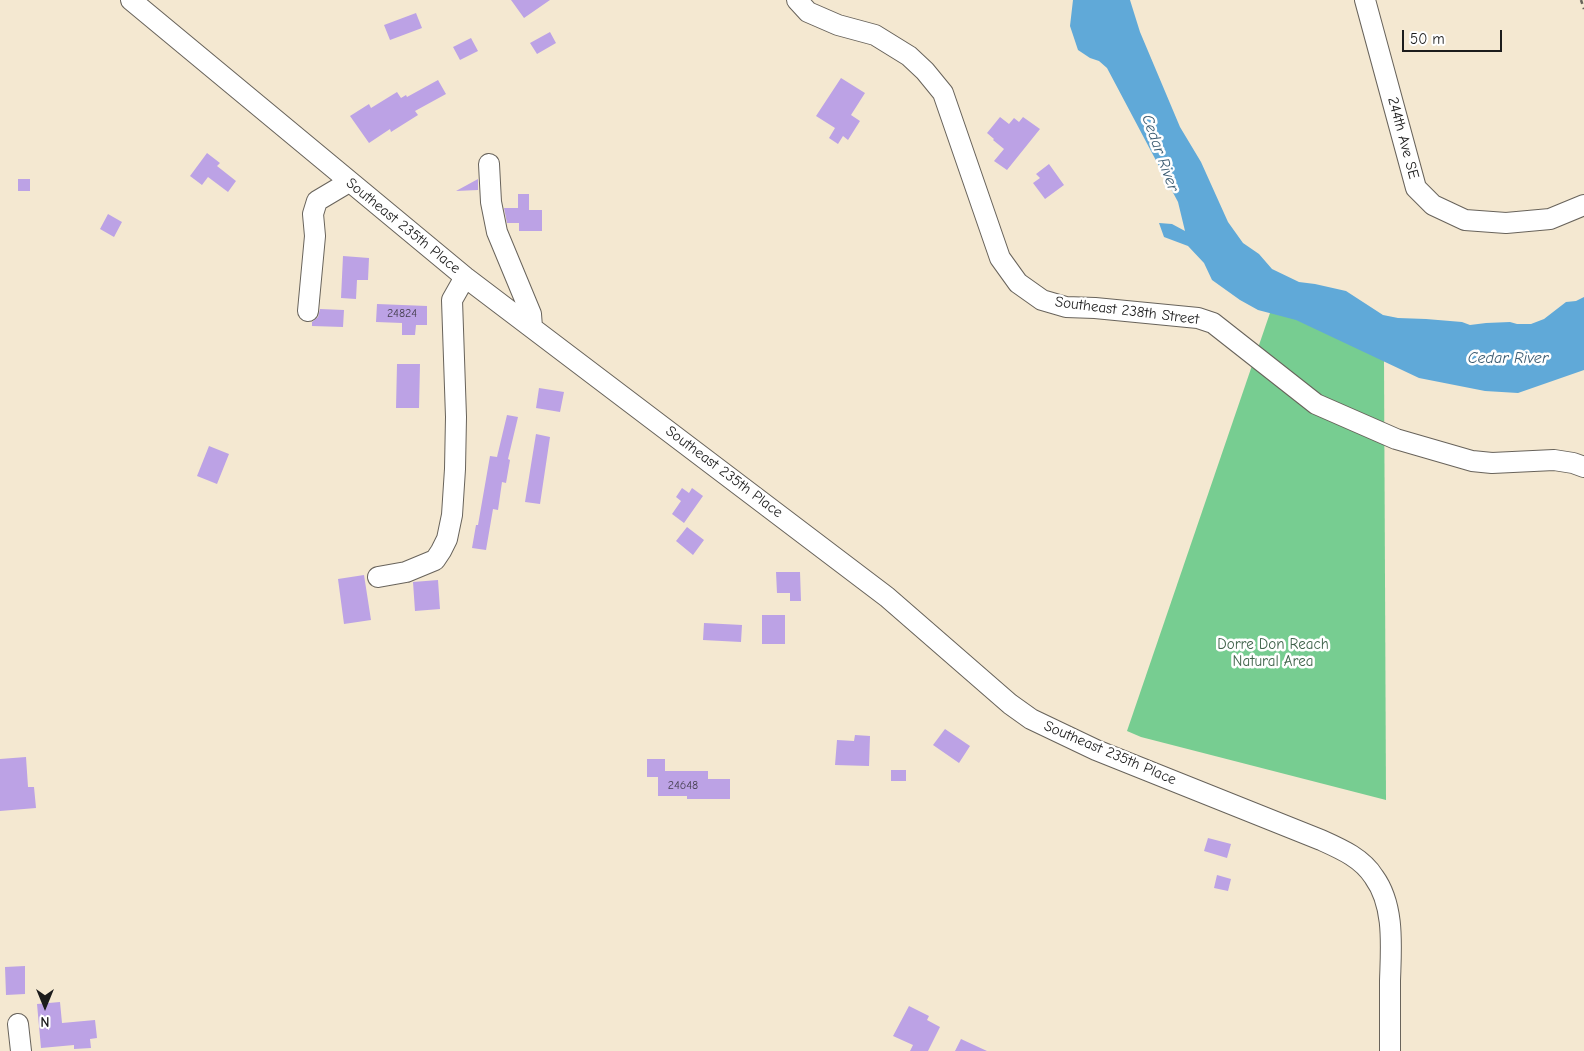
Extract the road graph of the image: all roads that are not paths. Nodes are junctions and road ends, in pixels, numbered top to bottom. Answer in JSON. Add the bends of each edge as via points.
{"nodes":[{"id":1,"x":131,"y":0,"type":"edge"},
{"id":2,"x":797,"y":0,"type":"edge"},
{"id":3,"x":1364,"y":0,"type":"edge"},
{"id":4,"x":489,"y":164,"type":"dead end"},
{"id":5,"x":349,"y":182,"type":"junction"},
{"id":6,"x":1584,"y":205,"type":"edge"},
{"id":7,"x":465,"y":277,"type":"junction"},
{"id":8,"x":308,"y":311,"type":"dead end"},
{"id":9,"x":532,"y":327,"type":"junction"},
{"id":10,"x":1584,"y":467,"type":"edge"},
{"id":11,"x":378,"y":577,"type":"dead end"},
{"id":12,"x":18,"y":1024,"type":"dead end"},
{"id":13,"x":21,"y":1051,"type":"edge"},
{"id":14,"x":1390,"y":1051,"type":"edge"}],
"edges":[{"from":1,"to":5,"type":"street","name":"Southeast 235th Place"},
{"from":2,"to":10,"type":"street","name":"Southeast 238th Street","via":[[808,12],[838,25],[875,35],[909,56],[943,93],[1000,258],[1018,283],[1042,300],[1066,307],[1198,318],[1213,323],[1316,404],[1396,439],[1472,461],[1554,460]]},
{"from":3,"to":6,"type":"street","name":"244th Ave SE","via":[[1416,188],[1433,205],[1465,220],[1506,223],[1550,218]]},
{"from":4,"to":9,"type":"street","via":[[497,232],[531,314]]},
{"from":5,"to":7,"type":"street","name":"Southeast 235th Place"},
{"from":5,"to":8,"type":"street","via":[[317,200],[313,214],[315,236]]},
{"from":7,"to":9,"type":"street","name":"Southeast 235th Place"},
{"from":7,"to":11,"type":"street","via":[[452,300],[456,417],[452,515],[447,539],[435,560],[406,572]]},
{"from":9,"to":14,"type":"street","name":"Southeast 235th Place","via":[[887,598],[1031,719],[1096,750],[1321,840],[1364,865],[1384,892],[1388,912]]},
{"from":12,"to":13,"type":"street"}]}
